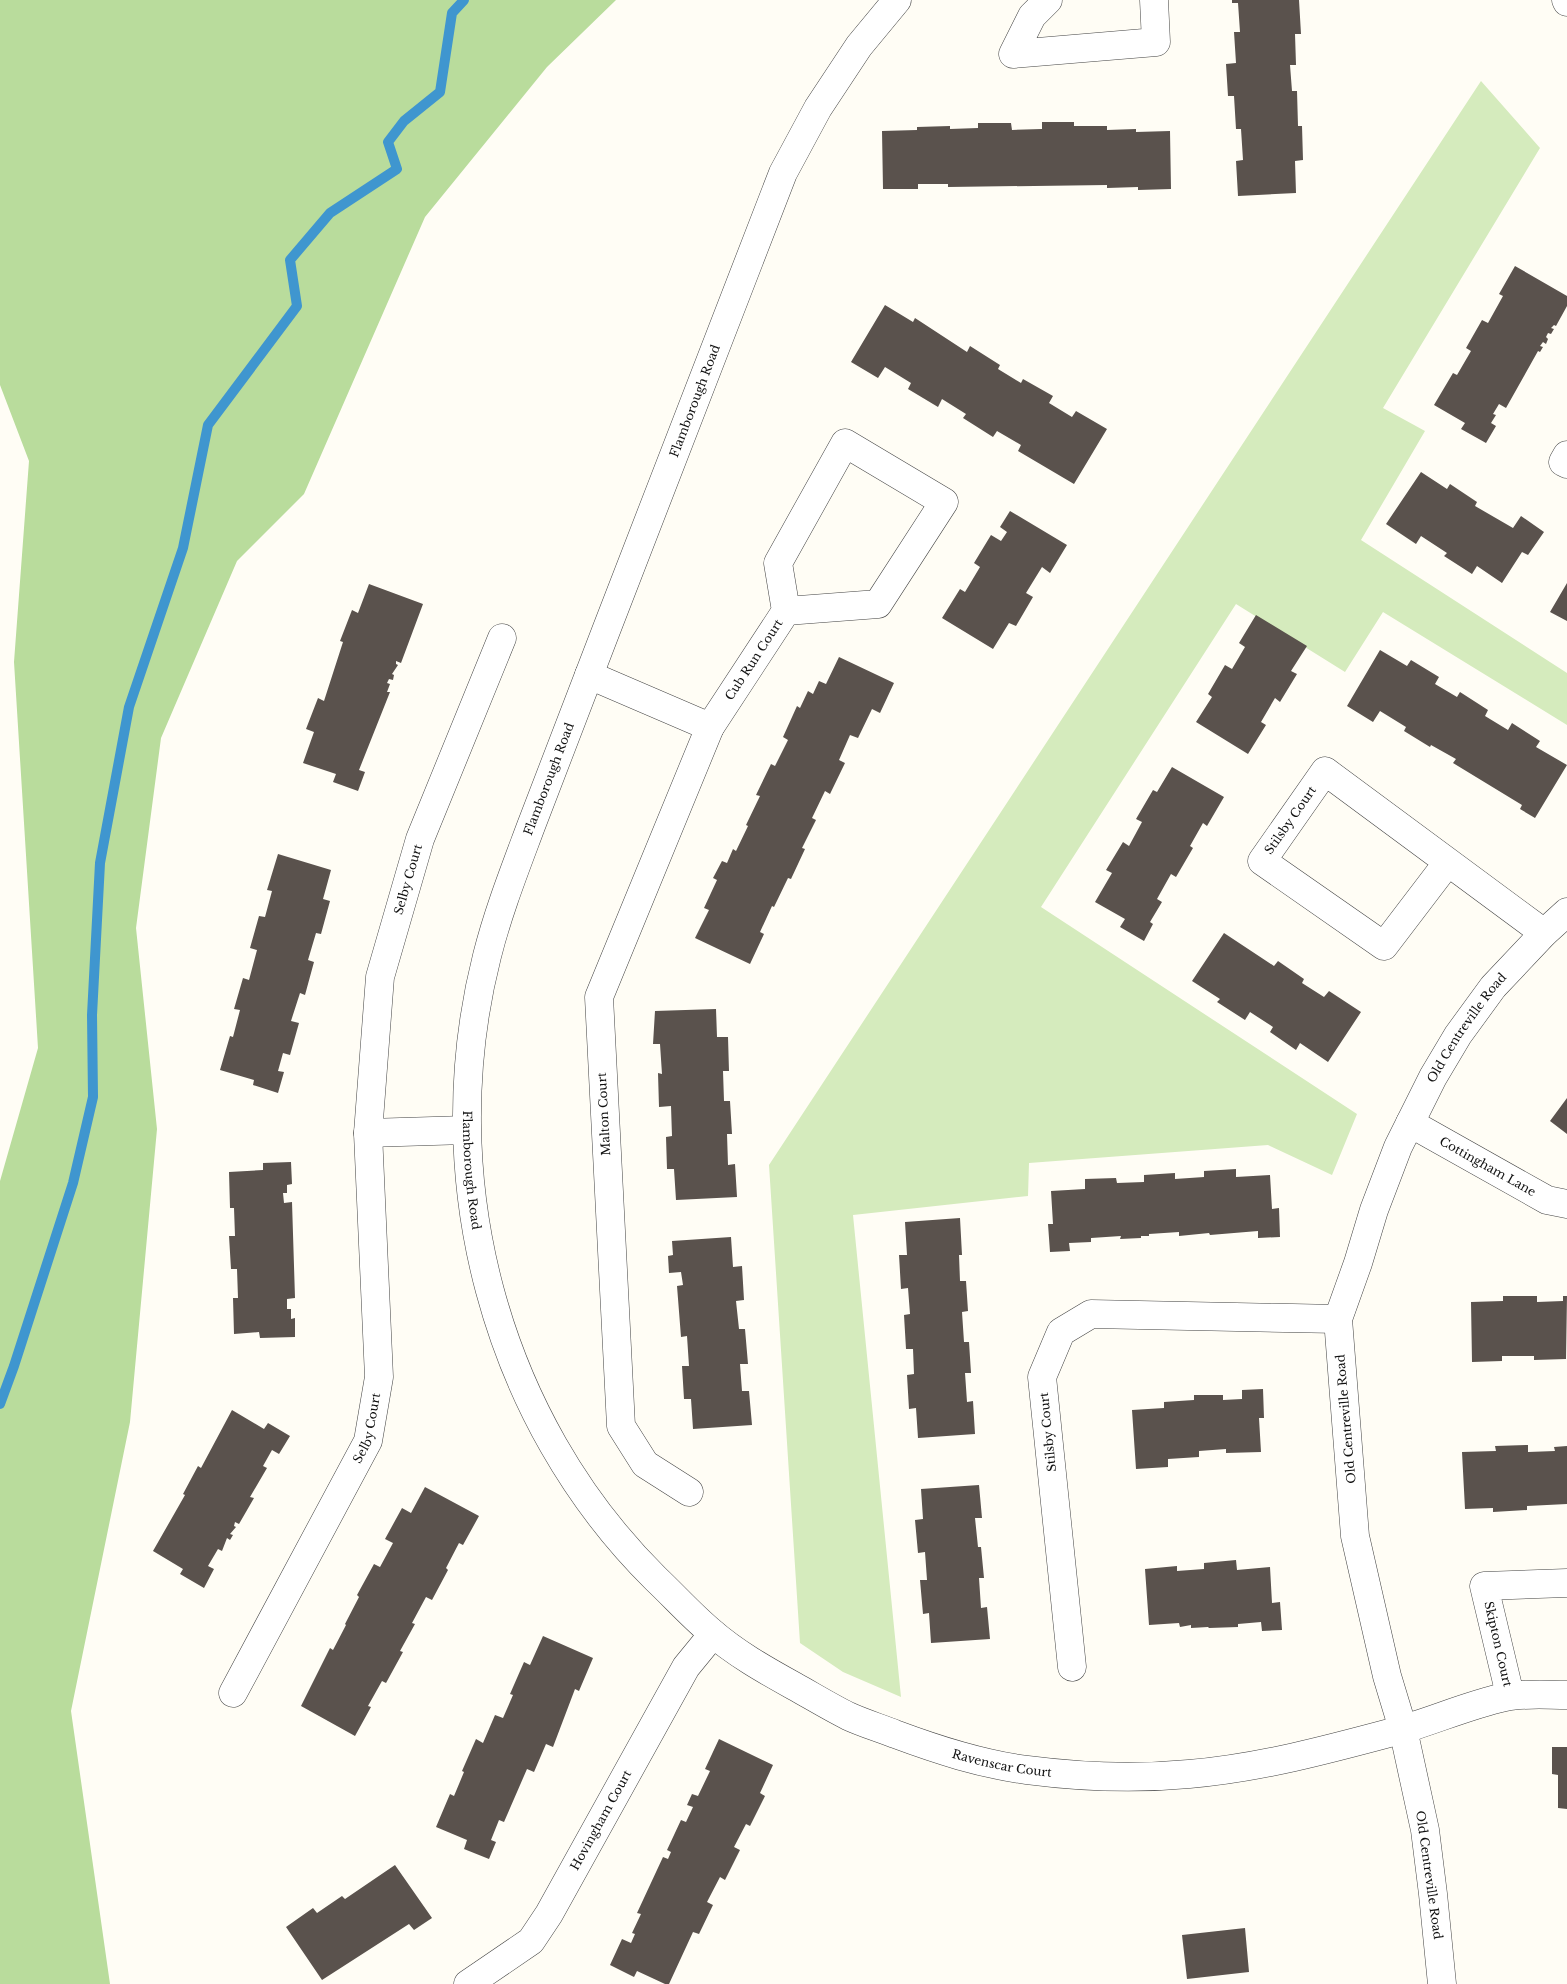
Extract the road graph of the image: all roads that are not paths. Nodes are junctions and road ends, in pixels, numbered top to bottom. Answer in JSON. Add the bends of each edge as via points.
{"nodes":[{"id":1,"x":897,"y":0,"type":"edge"},
{"id":2,"x":1048,"y":0,"type":"edge"},
{"id":3,"x":1154,"y":0,"type":"edge"},
{"id":4,"x":1567,"y":455,"type":"edge"},
{"id":5,"x":1567,"y":464,"type":"edge"},
{"id":6,"x":786,"y":611,"type":"junction"},
{"id":7,"x":502,"y":638,"type":"dead end"},
{"id":8,"x":589,"y":675,"type":"junction"},
{"id":9,"x":710,"y":727,"type":"junction"},
{"id":10,"x":1448,"y":862,"type":"junction"},
{"id":11,"x":1567,"y":912,"type":"edge"},
{"id":12,"x":1544,"y":933,"type":"junction"},
{"id":13,"x":1410,"y":1123,"type":"junction"},
{"id":14,"x":466,"y":1130,"type":"junction"},
{"id":15,"x":368,"y":1133,"type":"junction"},
{"id":16,"x":1567,"y":1204,"type":"edge"},
{"id":17,"x":1338,"y":1319,"type":"junction"},
{"id":18,"x":689,"y":1492,"type":"dead end"},
{"id":19,"x":652,"y":1574,"type":"joint"},
{"id":20,"x":1567,"y":1583,"type":"edge"},
{"id":21,"x":713,"y":1634,"type":"junction"},
{"id":22,"x":1072,"y":1666,"type":"dead end"},
{"id":23,"x":233,"y":1693,"type":"dead end"},
{"id":24,"x":1567,"y":1695,"type":"edge"},
{"id":25,"x":1510,"y":1696,"type":"junction"},
{"id":26,"x":1403,"y":1729,"type":"junction"},
{"id":27,"x":468,"y":1984,"type":"edge"},
{"id":28,"x":1442,"y":1984,"type":"edge"}],
"edges":[{"from":1,"to":8,"type":"street","name":"Flamborough Road","via":[[859,46],[818,108],[783,173]]},
{"from":2,"to":3,"type":"street","via":[[1032,16],[1013,54],[1156,42]]},
{"from":4,"to":5,"type":"street","via":[[1563,462]]},
{"from":6,"to":6,"type":"street","name":"Cub Run Court","via":[[878,604],[944,502],[845,443],[778,563]]},
{"from":6,"to":9,"type":"street","name":"Cub Run Court"},
{"from":7,"to":15,"type":"street","name":"Selby Court","via":[[420,839],[380,977]]},
{"from":8,"to":9,"type":"street"},
{"from":8,"to":14,"type":"street","name":"Flamborough Road","via":[[487,952],[470,1044]]},
{"from":9,"to":18,"type":"street","name":"Malton Court","via":[[599,997],[621,1426],[645,1464]]},
{"from":10,"to":10,"type":"street","name":"Stilsby Court","via":[[1325,770],[1262,860],[1384,946]]},
{"from":10,"to":12,"type":"street","name":"Stilsby Court"},
{"from":11,"to":12,"type":"street","name":"Old Centreville Road"},
{"from":12,"to":13,"type":"street","name":"Old Centreville Road","via":[[1493,987],[1458,1035]]},
{"from":13,"to":16,"type":"street","name":"Cottingham Lane","via":[[1547,1200]]},
{"from":13,"to":17,"type":"street","name":"Old Centreville Road","via":[[1374,1210]]},
{"from":14,"to":15,"type":"street"},
{"from":14,"to":19,"type":"street","name":"Flamborough Road","via":[[476,1230],[496,1315],[510,1356],[530,1402],[572,1477],[601,1518]]},
{"from":15,"to":23,"type":"street","name":"Selby Court","via":[[379,1377],[368,1441]]},
{"from":17,"to":22,"type":"street","name":"Stilsby Court","via":[[1091,1314],[1061,1332],[1042,1377]]},
{"from":17,"to":26,"type":"street","name":"Old Centreville Road","via":[[1355,1536],[1387,1676]]},
{"from":19,"to":21,"type":"street","name":"Ravenscar Court"},
{"from":20,"to":25,"type":"street","name":"Skipton Court","via":[[1484,1586]]},
{"from":21,"to":26,"type":"street","name":"Ravenscar Court","via":[[768,1672],[849,1716],[935,1749],[1025,1770],[1111,1778],[1191,1774],[1304,1754]]},
{"from":21,"to":27,"type":"street","name":"Hovingham Court","via":[[686,1667],[531,1941]]},
{"from":24,"to":25,"type":"street","name":"Skipton Court"},
{"from":25,"to":26,"type":"street","name":"Skipton Court"},
{"from":26,"to":28,"type":"street","name":"Old Centreville Road","via":[[1425,1830]]}]}
